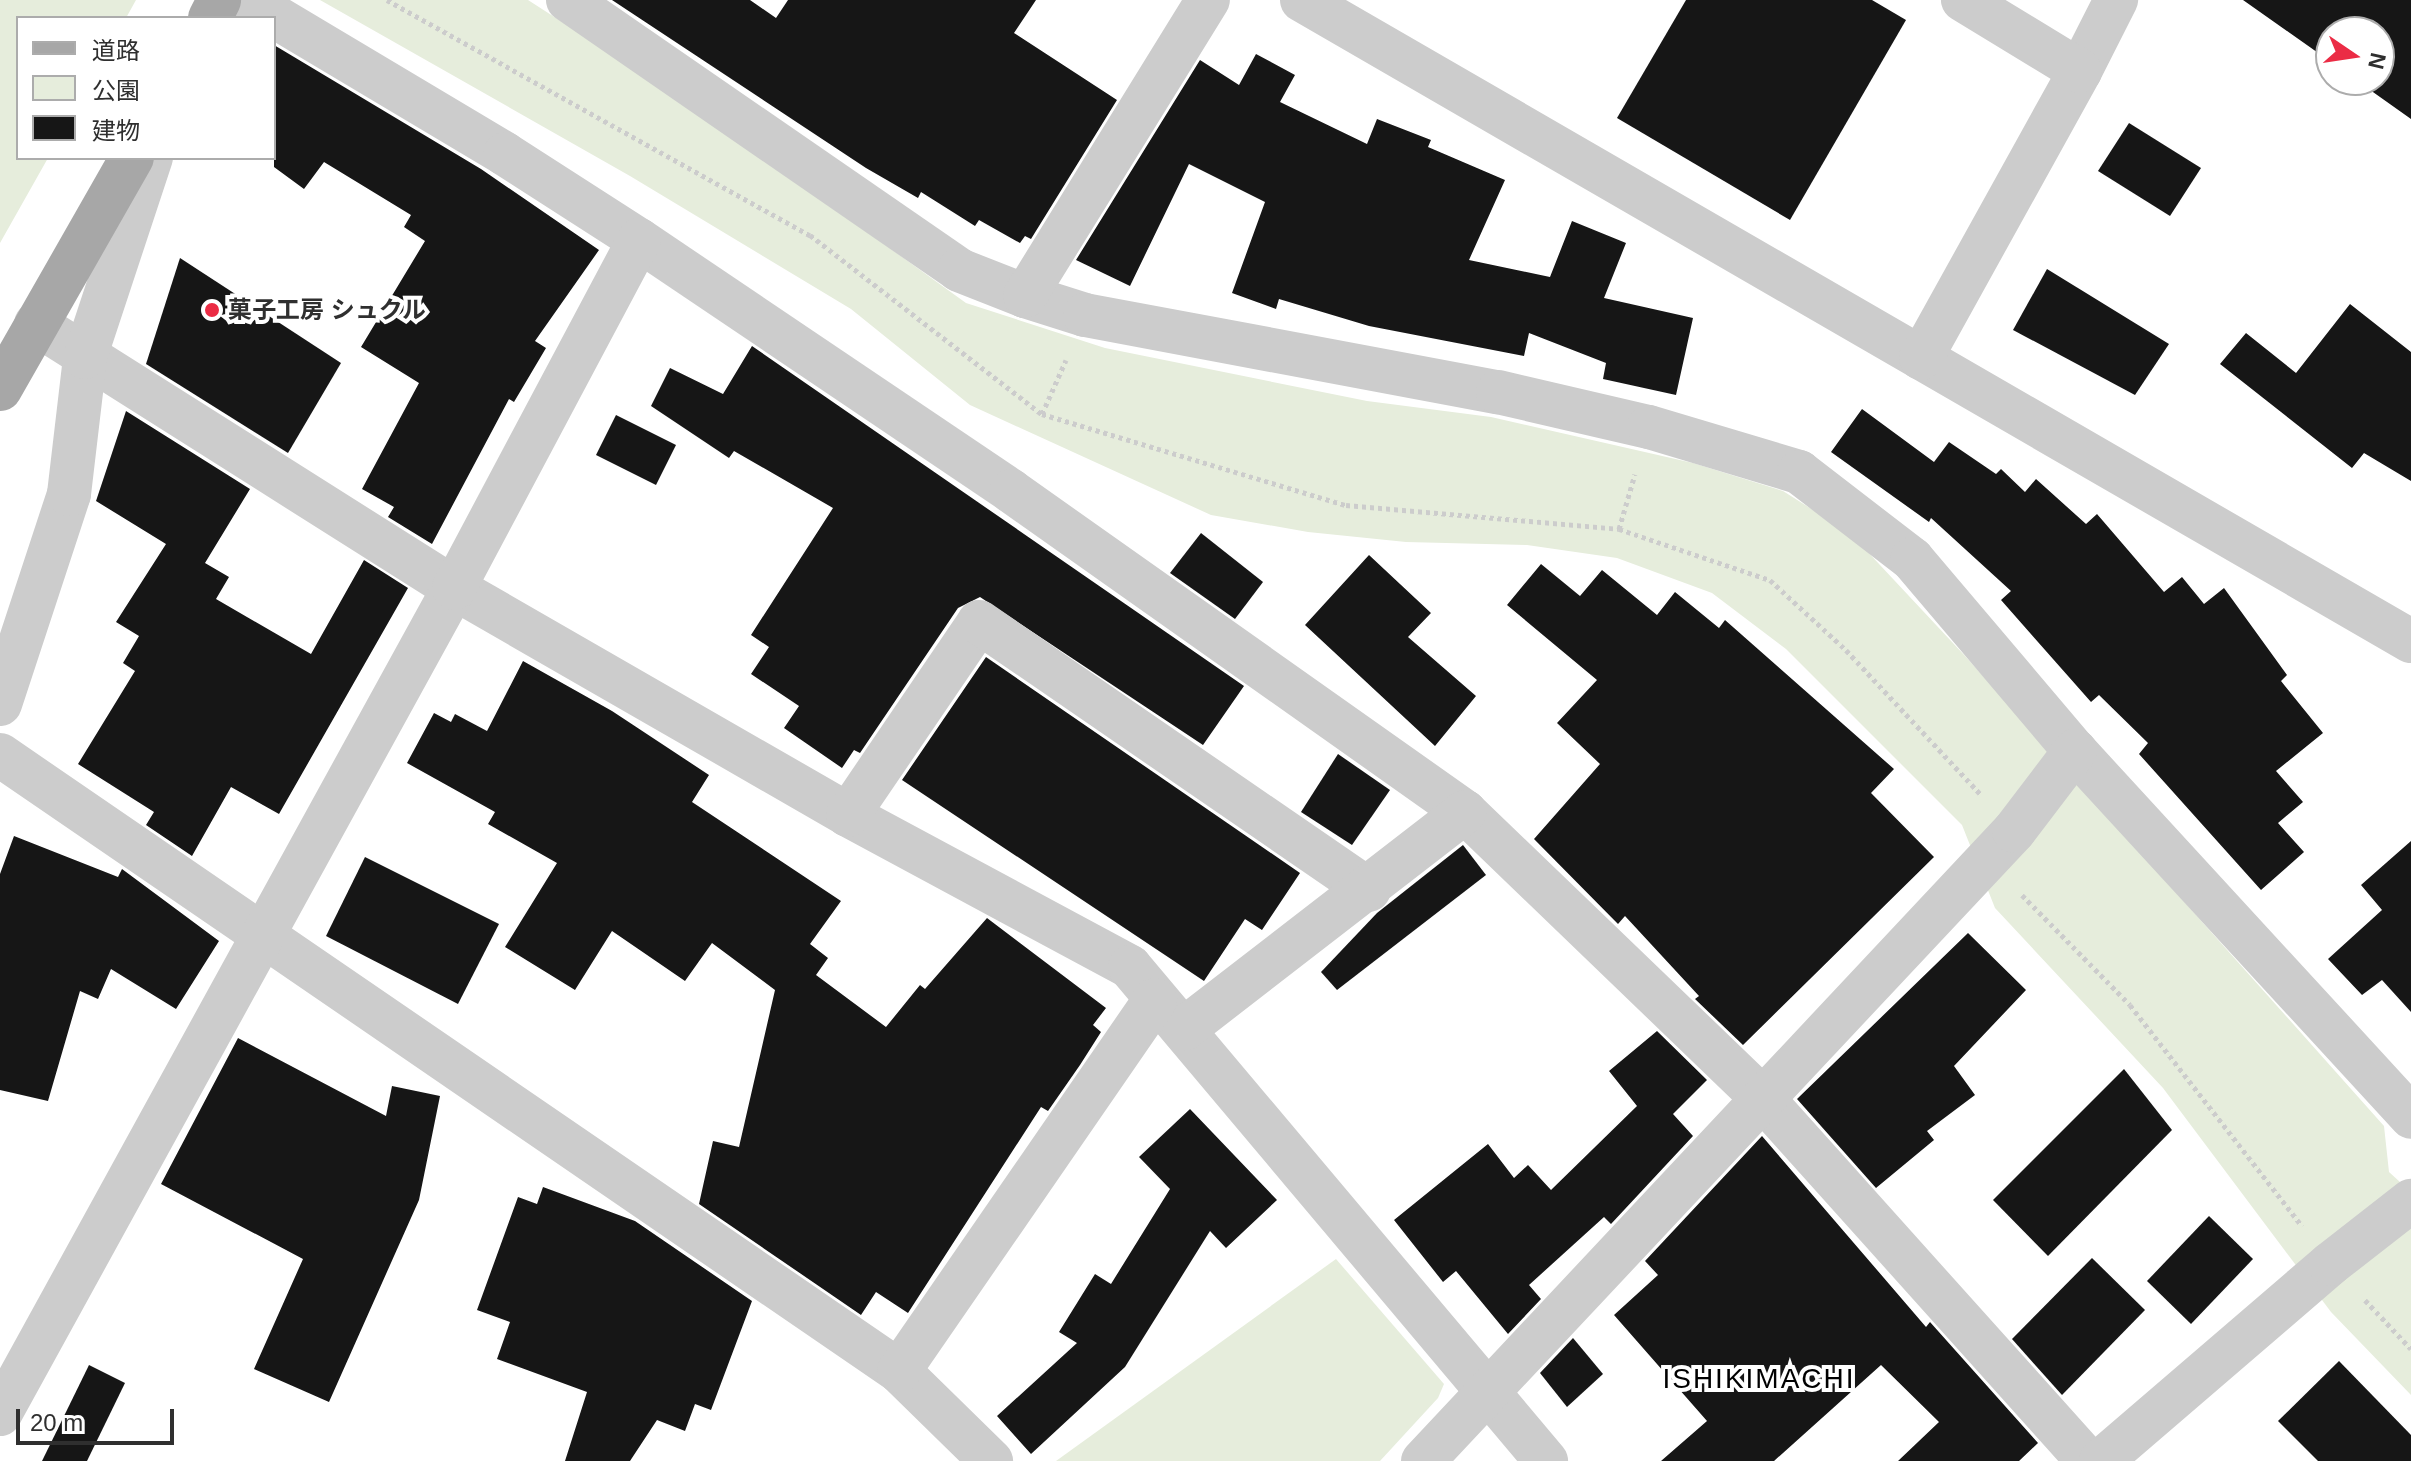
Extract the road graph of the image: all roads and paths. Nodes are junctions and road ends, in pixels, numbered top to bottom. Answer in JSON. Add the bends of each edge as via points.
{"nodes":[{"id":1,"x":247,"y":0,"type":"edge"},
{"id":2,"x":387,"y":0,"type":"edge"},
{"id":3,"x":568,"y":0,"type":"edge"},
{"id":4,"x":1208,"y":0,"type":"edge"},
{"id":5,"x":1302,"y":0,"type":"edge"},
{"id":6,"x":1963,"y":0,"type":"edge"},
{"id":7,"x":2116,"y":0,"type":"edge"},
{"id":8,"x":273,"y":16,"type":"edge"},
{"id":9,"x":276,"y":18,"type":"edge"},
{"id":10,"x":2080,"y":71,"type":"junction"},
{"id":11,"x":131,"y":160,"type":"edge"},
{"id":12,"x":150,"y":160,"type":"edge"},
{"id":13,"x":639,"y":240,"type":"junction"},
{"id":14,"x":1025,"y":296,"type":"junction"},
{"id":15,"x":36,"y":324,"type":"junction"},
{"id":16,"x":85,"y":357,"type":"junction"},
{"id":17,"x":1921,"y":358,"type":"junction"},
{"id":18,"x":0,"y":389,"type":"edge"},
{"id":19,"x":454,"y":588,"type":"junction"},
{"id":20,"x":2411,"y":641,"type":"edge"},
{"id":21,"x":0,"y":704,"type":"edge"},
{"id":22,"x":2075,"y":751,"type":"junction"},
{"id":23,"x":0,"y":755,"type":"edge"},
{"id":24,"x":1465,"y":812,"type":"junction"},
{"id":25,"x":848,"y":815,"type":"junction"},
{"id":26,"x":2014,"y":831,"type":"junction"},
{"id":27,"x":1369,"y":890,"type":"junction"},
{"id":28,"x":264,"y":935,"type":"junction"},
{"id":29,"x":1170,"y":1015,"type":"junction"},
{"id":30,"x":1763,"y":1099,"type":"junction"},
{"id":31,"x":2411,"y":1117,"type":"edge"},
{"id":32,"x":2411,"y":1201,"type":"edge"},
{"id":33,"x":2330,"y":1264,"type":"junction"},
{"id":34,"x":2411,"y":1349,"type":"edge"},
{"id":35,"x":899,"y":1371,"type":"junction"},
{"id":36,"x":1486,"y":1392,"type":"junction"},
{"id":37,"x":0,"y":1414,"type":"edge"},
{"id":38,"x":991,"y":1461,"type":"edge"},
{"id":39,"x":1423,"y":1461,"type":"edge"},
{"id":40,"x":1546,"y":1461,"type":"edge"},
{"id":41,"x":2088,"y":1461,"type":"edge"},
{"id":42,"x":2101,"y":1461,"type":"edge"}],
"edges":[{"from":1,"to":8,"type":"street"},
{"from":2,"to":26,"type":"path","via":[[810,235],[1042,414],[1346,505],[1619,529],[1770,580],[1846,650]]},
{"from":3,"to":14,"type":"street","via":[[959,270]]},
{"from":4,"to":14,"type":"street"},
{"from":5,"to":17,"type":"street"},
{"from":6,"to":10,"type":"street"},
{"from":7,"to":10,"type":"street"},
{"from":9,"to":13,"type":"street"},
{"from":10,"to":17,"type":"street"},
{"from":11,"to":15,"type":"main road"},
{"from":12,"to":16,"type":"street"},
{"from":13,"to":19,"type":"street"},
{"from":13,"to":24,"type":"street","via":[[1011,491]]},
{"from":14,"to":22,"type":"street","via":[[1085,315],[1498,392],[1649,427],[1799,472],[1912,559]]},
{"from":15,"to":16,"type":"street"},
{"from":15,"to":18,"type":"main road"},
{"from":16,"to":19,"type":"street"},
{"from":16,"to":21,"type":"street","via":[[69,494]]},
{"from":17,"to":20,"type":"street"},
{"from":19,"to":25,"type":"street"},
{"from":19,"to":28,"type":"street"},
{"from":22,"to":26,"type":"street"},
{"from":22,"to":31,"type":"street"},
{"from":23,"to":28,"type":"street"},
{"from":24,"to":27,"type":"street"},
{"from":24,"to":30,"type":"street"},
{"from":25,"to":27,"type":"street","via":[[979,622]]},
{"from":25,"to":29,"type":"street","via":[[1130,967]]},
{"from":26,"to":30,"type":"street"},
{"from":26,"to":33,"type":"path","via":[[2036,859],[2019,891],[2130,1005]]},
{"from":27,"to":29,"type":"street"},
{"from":28,"to":35,"type":"street"},
{"from":28,"to":37,"type":"street"},
{"from":29,"to":35,"type":"street"},
{"from":29,"to":36,"type":"street"},
{"from":30,"to":36,"type":"street"},
{"from":30,"to":41,"type":"street"},
{"from":32,"to":33,"type":"street"},
{"from":33,"to":34,"type":"path"},
{"from":33,"to":42,"type":"street"},
{"from":35,"to":38,"type":"street"},
{"from":36,"to":39,"type":"street"},
{"from":36,"to":40,"type":"street"}]}
